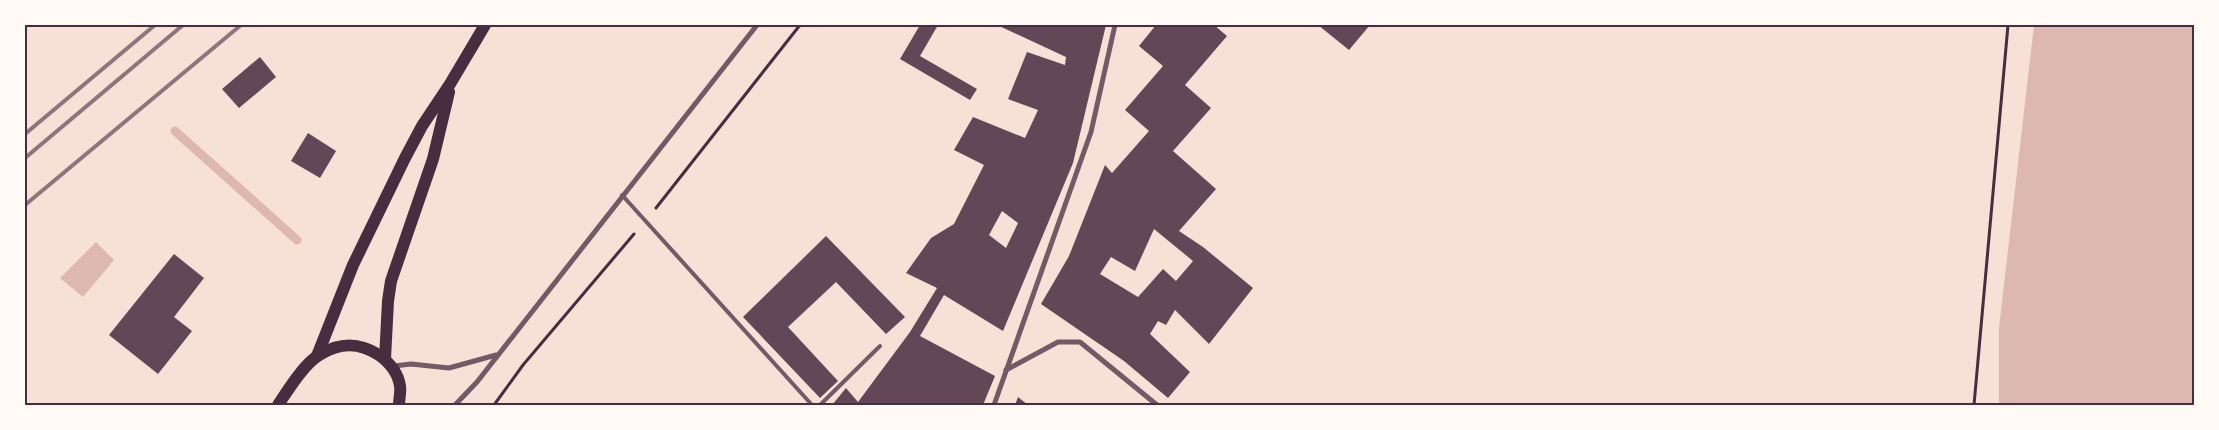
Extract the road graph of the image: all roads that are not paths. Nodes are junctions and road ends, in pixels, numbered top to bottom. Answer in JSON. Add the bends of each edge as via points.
{"nodes":[{"id":1,"x":485,"y":25,"type":"edge"},
{"id":2,"x":757,"y":25,"type":"edge"},
{"id":3,"x":1115,"y":25,"type":"edge"},
{"id":4,"x":450,"y":84,"type":"junction"},
{"id":5,"x":622,"y":195,"type":"junction"},
{"id":6,"x":880,"y":346,"type":"dead end"},
{"id":7,"x":496,"y":355,"type":"junction"},
{"id":8,"x":317,"y":356,"type":"junction"},
{"id":9,"x":388,"y":363,"type":"junction"},
{"id":10,"x":1006,"y":370,"type":"junction"},
{"id":11,"x":278,"y":405,"type":"edge"},
{"id":12,"x":399,"y":405,"type":"edge"},
{"id":13,"x":455,"y":405,"type":"edge"},
{"id":14,"x":812,"y":405,"type":"edge"},
{"id":15,"x":820,"y":405,"type":"edge"},
{"id":16,"x":994,"y":405,"type":"edge"},
{"id":17,"x":1157,"y":405,"type":"edge"}],
"edges":[{"from":1,"to":4,"type":"main road"},
{"from":2,"to":5,"type":"street"},
{"from":3,"to":10,"type":"street","via":[[1091,132]]},
{"from":4,"to":8,"type":"main road","via":[[422,126],[377,213]]},
{"from":4,"to":9,"type":"main road","via":[[433,159],[391,281]]},
{"from":5,"to":7,"type":"street"},
{"from":5,"to":14,"type":"lane"},
{"from":6,"to":15,"type":"lane"},
{"from":7,"to":9,"type":"street","via":[[449,368]]},
{"from":7,"to":13,"type":"street"},
{"from":8,"to":9,"type":"main road","via":[[337,346],[354,344],[370,349]]},
{"from":8,"to":11,"type":"main road"},
{"from":9,"to":12,"type":"main road","via":[[400,387]]},
{"from":10,"to":16,"type":"street"},
{"from":10,"to":17,"type":"street","via":[[1058,342],[1080,342]]}]}
